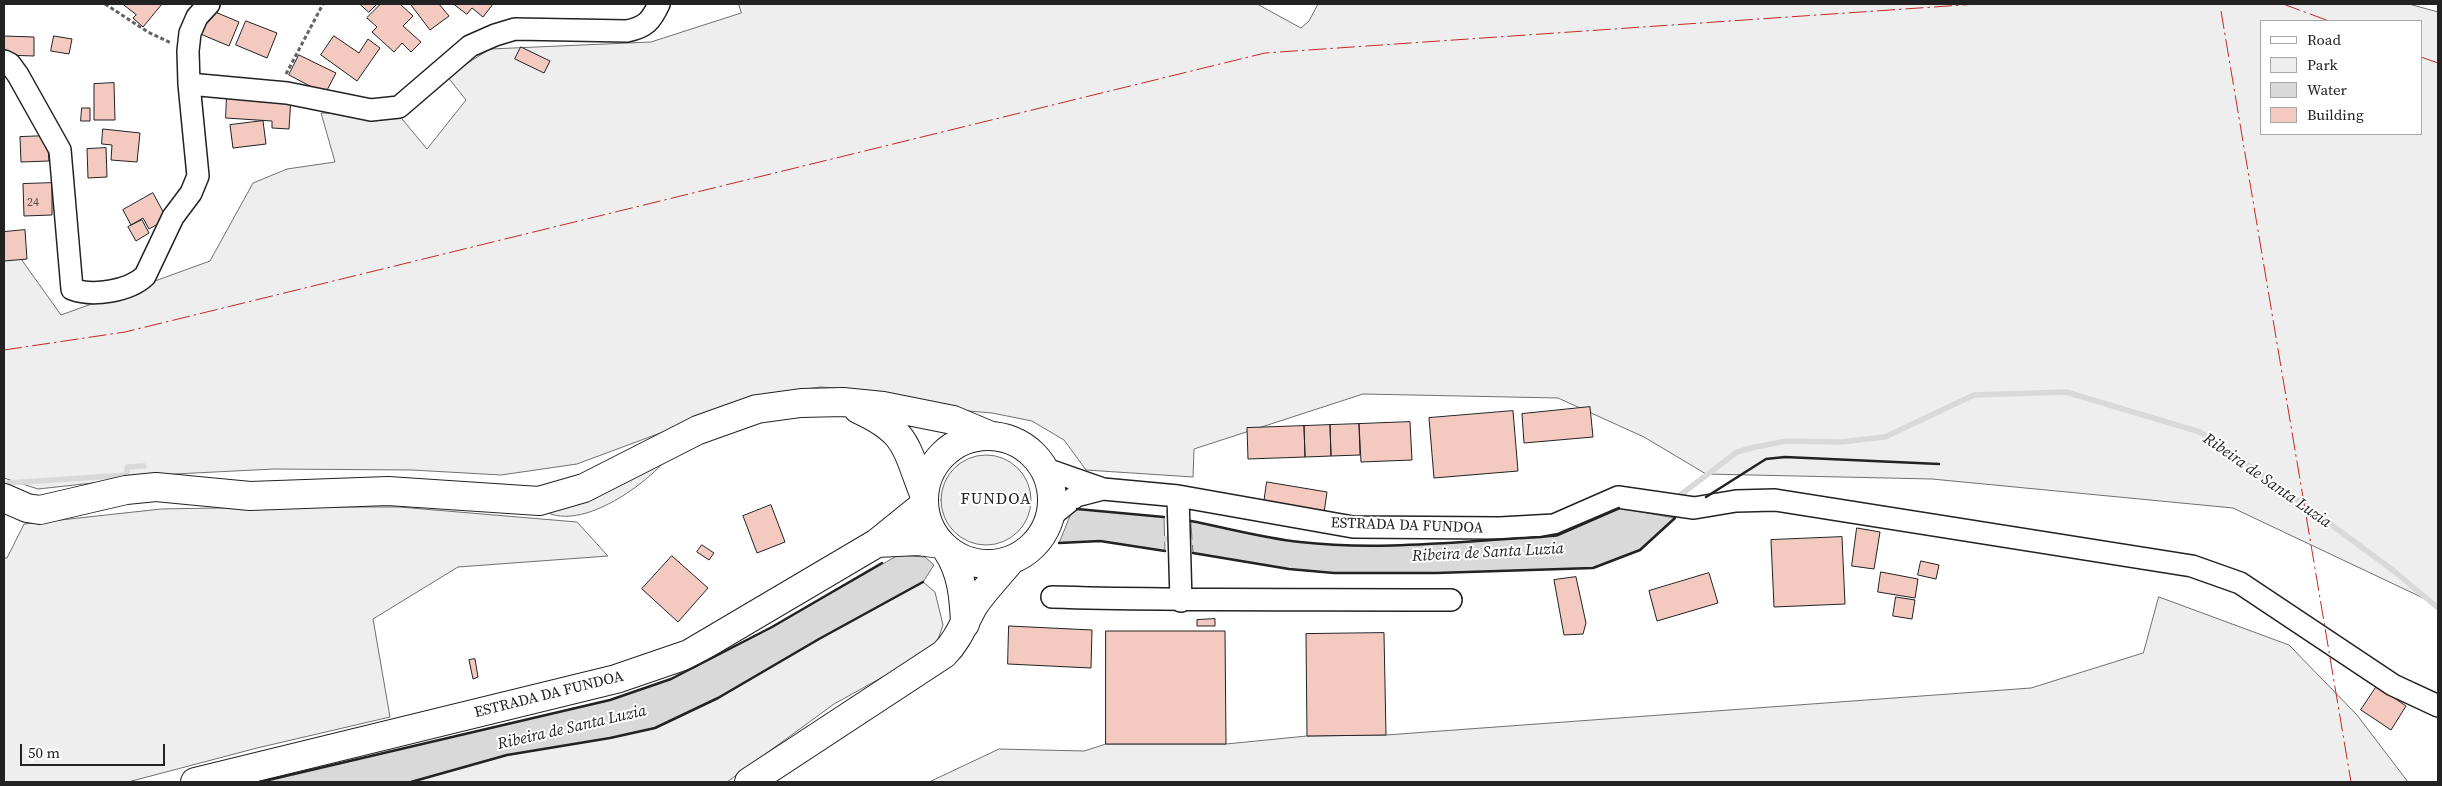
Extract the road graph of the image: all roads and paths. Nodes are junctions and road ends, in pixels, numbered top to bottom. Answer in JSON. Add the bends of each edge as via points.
{"nodes":[{"id":1,"x":105,"y":4,"type":"edge"},
{"id":2,"x":209,"y":4,"type":"edge"},
{"id":3,"x":323,"y":4,"type":"edge"},
{"id":4,"x":659,"y":4,"type":"edge"},
{"id":5,"x":188,"y":51,"type":"junction"},
{"id":6,"x":4,"y":61,"type":"edge"},
{"id":7,"x":189,"y":84,"type":"junction"},
{"id":8,"x":277,"y":92,"type":"junction"},
{"id":9,"x":843,"y":402,"type":"junction"},
{"id":10,"x":991,"y":436,"type":"junction"},
{"id":11,"x":1043,"y":468,"type":"junction"},
{"id":12,"x":1104,"y":489,"type":"junction"},
{"id":13,"x":1178,"y":496,"type":"junction"},
{"id":14,"x":4,"y":498,"type":"edge"},
{"id":15,"x":924,"y":499,"type":"junction"},
{"id":16,"x":1051,"y":511,"type":"junction"},
{"id":17,"x":877,"y":542,"type":"junction"},
{"id":18,"x":947,"y":550,"type":"junction"},
{"id":19,"x":1011,"y":560,"type":"junction"},
{"id":20,"x":1052,"y":597,"type":"dead end"},
{"id":21,"x":1451,"y":600,"type":"dead end"},
{"id":22,"x":1181,"y":601,"type":"junction"},
{"id":23,"x":965,"y":624,"type":"junction"},
{"id":24,"x":2438,"y":706,"type":"edge"},
{"id":25,"x":195,"y":782,"type":"edge"},
{"id":26,"x":749,"y":782,"type":"edge"}],
"edges":[{"from":1,"to":5,"type":"path","via":[[148,32]]},
{"from":2,"to":5,"type":"street","via":[[197,17],[190,33]]},
{"from":3,"to":8,"type":"path"},
{"from":4,"to":8,"type":"street","via":[[642,28],[627,31],[515,29],[495,34],[470,46],[399,107],[371,110]]},
{"from":5,"to":7,"type":"street"},
{"from":6,"to":7,"type":"street","via":[[18,75],[60,150],[72,289],[83,293],[138,283],[145,276],[173,217],[191,193],[198,176]]},
{"from":7,"to":8,"type":"street"},
{"from":9,"to":10,"type":"main road","via":[[883,406],[953,420]]},
{"from":9,"to":14,"type":"main road","via":[[757,409],[698,430],[584,488],[539,501],[388,491],[250,496],[156,487],[126,490],[40,510]]},
{"from":9,"to":15,"type":"main road","via":[[884,421],[895,430],[905,444]]},
{"from":10,"to":11,"type":"main road","via":[[1021,445]]},
{"from":10,"to":15,"type":"main road","via":[[967,440],[946,452],[931,471]]},
{"from":11,"to":12,"type":"street"},
{"from":11,"to":16,"type":"main road","via":[[1048,480]]},
{"from":12,"to":13,"type":"street","name":"ESTRADA DA FUNDOA"},
{"from":12,"to":16,"type":"street","via":[[1076,496]]},
{"from":13,"to":22,"type":"street"},
{"from":13,"to":24,"type":"street","name":"ESTRADA DA FUNDOA","via":[[1324,523],[1404,529],[1554,525],[1618,497],[1694,508],[1736,501],[1775,500],[2192,566],[2240,583],[2392,684]]},
{"from":15,"to":17,"type":"main road","name":"ESTRADA DA FUNDOA"},
{"from":15,"to":18,"type":"main road","via":[[927,522]]},
{"from":16,"to":19,"type":"main road","via":[[1035,543]]},
{"from":17,"to":18,"type":"main road","name":"ESTRADA DA FUNDOA","via":[[918,541]]},
{"from":17,"to":25,"type":"main road","name":"ESTRADA DA FUNDOA","via":[[689,654],[616,679]]},
{"from":18,"to":19,"type":"main road","via":[[984,564]]},
{"from":18,"to":23,"type":"main road","via":[[961,583]]},
{"from":19,"to":23,"type":"main road","via":[[986,589]]},
{"from":20,"to":22,"type":"street"},
{"from":21,"to":22,"type":"street"},
{"from":23,"to":26,"type":"main road","via":[[959,637],[944,654]]}]}
